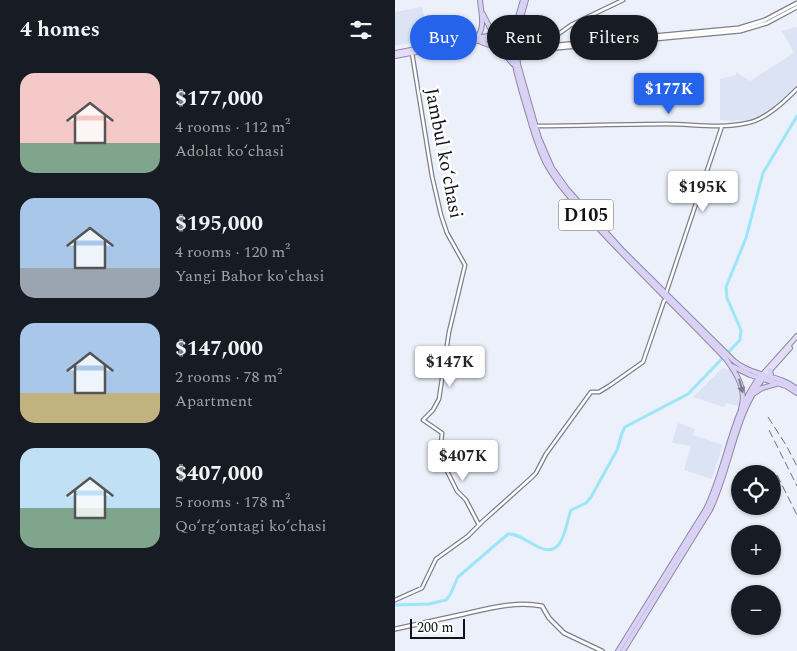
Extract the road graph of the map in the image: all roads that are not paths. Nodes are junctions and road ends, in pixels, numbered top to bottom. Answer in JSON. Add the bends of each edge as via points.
{"nodes":[{"id":1,"x":525,"y":0,"type":"edge"},
{"id":2,"x":623,"y":0,"type":"edge"},
{"id":3,"x":480,"y":2,"type":"edge"},
{"id":4,"x":797,"y":5,"type":"edge"},
{"id":5,"x":521,"y":15,"type":"edge"},
{"id":6,"x":487,"y":23,"type":"edge"},
{"id":7,"x":560,"y":33,"type":"edge"},
{"id":8,"x":688,"y":35,"type":"junction"},
{"id":9,"x":477,"y":38,"type":"edge"},
{"id":10,"x":477,"y":40,"type":"edge"},
{"id":11,"x":560,"y":45,"type":"edge"},
{"id":12,"x":560,"y":48,"type":"edge"},
{"id":13,"x":410,"y":52,"type":"edge"},
{"id":14,"x":410,"y":53,"type":"edge"},
{"id":15,"x":395,"y":55,"type":"edge"},
{"id":16,"x":413,"y":60,"type":"edge"},
{"id":17,"x":515,"y":60,"type":"edge"},
{"id":18,"x":518,"y":60,"type":"edge"},
{"id":19,"x":515,"y":67,"type":"junction"},
{"id":20,"x":797,"y":89,"type":"edge"},
{"id":21,"x":536,"y":126,"type":"junction"},
{"id":22,"x":722,"y":126,"type":"junction"},
{"id":23,"x":603,"y":230,"type":"junction"},
{"id":24,"x":666,"y":293,"type":"junction"},
{"id":25,"x":667,"y":298,"type":"junction"},
{"id":26,"x":797,"y":338,"type":"edge"},
{"id":27,"x":723,"y":352,"type":"junction"},
{"id":28,"x":728,"y":358,"type":"junction"},
{"id":29,"x":731,"y":365,"type":"junction"},
{"id":30,"x":770,"y":370,"type":"junction"},
{"id":31,"x":762,"y":377,"type":"junction"},
{"id":32,"x":775,"y":379,"type":"junction"},
{"id":33,"x":781,"y":384,"type":"junction"},
{"id":34,"x":797,"y":389,"type":"edge"},
{"id":35,"x":797,"y":393,"type":"edge"},
{"id":36,"x":750,"y":398,"type":"junction"},
{"id":37,"x":741,"y":409,"type":"junction"},
{"id":38,"x":479,"y":524,"type":"junction"},
{"id":39,"x":395,"y":600,"type":"edge"},
{"id":40,"x":395,"y":629,"type":"edge"},
{"id":41,"x":602,"y":651,"type":"edge"},
{"id":42,"x":618,"y":651,"type":"edge"},
{"id":43,"x":623,"y":651,"type":"edge"}],
"edges":[{"from":1,"to":5,"type":"highway"},
{"from":2,"to":7,"type":"street"},
{"from":3,"to":6,"type":"highway"},
{"from":3,"to":9,"type":"highway","via":[[482,29]]},
{"from":4,"to":8,"type":"main road","via":[[753,28]]},
{"from":8,"to":11,"type":"main road"},
{"from":8,"to":12,"type":"main road"},
{"from":10,"to":19,"type":"highway","number":"D105","via":[[499,48]]},
{"from":13,"to":15,"type":"main road"},
{"from":14,"to":15,"type":"main road"},
{"from":16,"to":38,"type":"street","name":"Jambul koʻchasi","via":[[441,215],[465,265],[439,400],[423,420],[441,432],[445,467]]},
{"from":17,"to":19,"type":"highway","number":"D105"},
{"from":18,"to":21,"type":"highway","number":"D105"},
{"from":19,"to":23,"type":"highway","number":"D105","via":[[544,160],[565,191]]},
{"from":20,"to":22,"type":"street","via":[[759,118],[748,123]]},
{"from":21,"to":22,"type":"street"},
{"from":21,"to":23,"type":"highway","number":"D105","via":[[545,155],[559,180]]},
{"from":22,"to":24,"type":"street"},
{"from":23,"to":24,"type":"highway","number":"D105"},
{"from":23,"to":25,"type":"highway","number":"D105"},
{"from":24,"to":27,"type":"highway","number":"D105"},
{"from":25,"to":27,"type":"highway","number":"D105"},
{"from":25,"to":38,"type":"street","via":[[643,362],[599,392],[591,392],[536,473]]},
{"from":26,"to":30,"type":"main road"},
{"from":26,"to":31,"type":"main road"},
{"from":27,"to":28,"type":"highway","number":"D105"},
{"from":28,"to":29,"type":"highway","number":"D105"},
{"from":28,"to":31,"type":"highway","number":"D105"},
{"from":29,"to":31,"type":"highway","number":"D105"},
{"from":29,"to":37,"type":"highway","one_way":true,"via":[[741,385]]},
{"from":30,"to":31,"type":"main road"},
{"from":30,"to":32,"type":"highway"},
{"from":31,"to":32,"type":"highway"},
{"from":31,"to":33,"type":"highway"},
{"from":31,"to":36,"type":"highway"},
{"from":31,"to":37,"type":"highway"},
{"from":32,"to":34,"type":"highway"},
{"from":33,"to":35,"type":"highway"},
{"from":33,"to":36,"type":"highway","via":[[766,386]]},
{"from":36,"to":43,"type":"highway","via":[[717,495]]},
{"from":37,"to":42,"type":"highway","via":[[706,509]]},
{"from":38,"to":39,"type":"street","via":[[434,562],[422,588]]},
{"from":40,"to":41,"type":"main road","via":[[498,607],[537,605],[542,606],[563,633]]}]}
